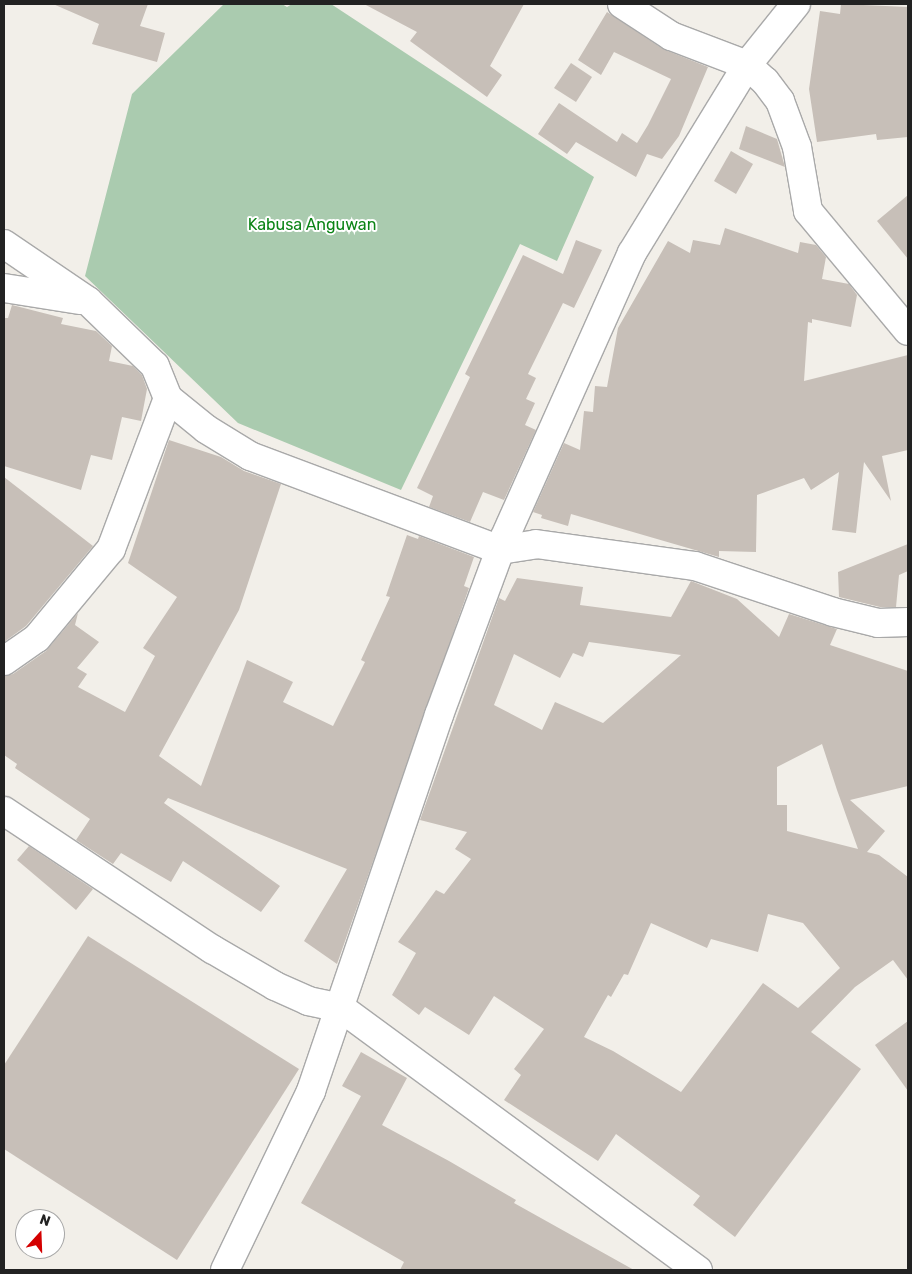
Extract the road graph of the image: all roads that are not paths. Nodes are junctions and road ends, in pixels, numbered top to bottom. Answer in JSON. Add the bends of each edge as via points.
{"nodes":[{"id":1,"x":622,"y":4,"type":"edge"},
{"id":2,"x":795,"y":4,"type":"edge"},
{"id":3,"x":747,"y":65,"type":"junction"},
{"id":4,"x":4,"y":244,"type":"edge"},
{"id":5,"x":4,"y":288,"type":"edge"},
{"id":6,"x":88,"y":301,"type":"junction"},
{"id":7,"x":908,"y":331,"type":"edge"},
{"id":8,"x":168,"y":398,"type":"junction"},
{"id":9,"x":500,"y":550,"type":"junction"},
{"id":10,"x":908,"y":622,"type":"edge"},
{"id":11,"x":4,"y":661,"type":"edge"},
{"id":12,"x":4,"y":811,"type":"edge"},
{"id":13,"x":341,"y":1008,"type":"junction"},
{"id":14,"x":225,"y":1270,"type":"edge"},
{"id":15,"x":698,"y":1270,"type":"edge"}],
"edges":[{"from":1,"to":3,"type":"street","via":[[671,36]]},
{"from":2,"to":3,"type":"street"},
{"from":3,"to":7,"type":"street","via":[[780,101],[797,147],[808,211]]},
{"from":3,"to":9,"type":"street","via":[[632,253]]},
{"from":4,"to":6,"type":"street"},
{"from":5,"to":6,"type":"street"},
{"from":6,"to":8,"type":"street","via":[[155,366]]},
{"from":8,"to":9,"type":"street","via":[[206,429],[250,456]]},
{"from":8,"to":11,"type":"street","via":[[111,549],[37,638]]},
{"from":9,"to":10,"type":"street","via":[[536,544],[696,566],[878,624]]},
{"from":9,"to":13,"type":"street","via":[[439,716]]},
{"from":12,"to":13,"type":"street","via":[[212,949],[275,986],[308,1001]]},
{"from":13,"to":14,"type":"street","via":[[311,1091]]},
{"from":13,"to":15,"type":"street"}]}
